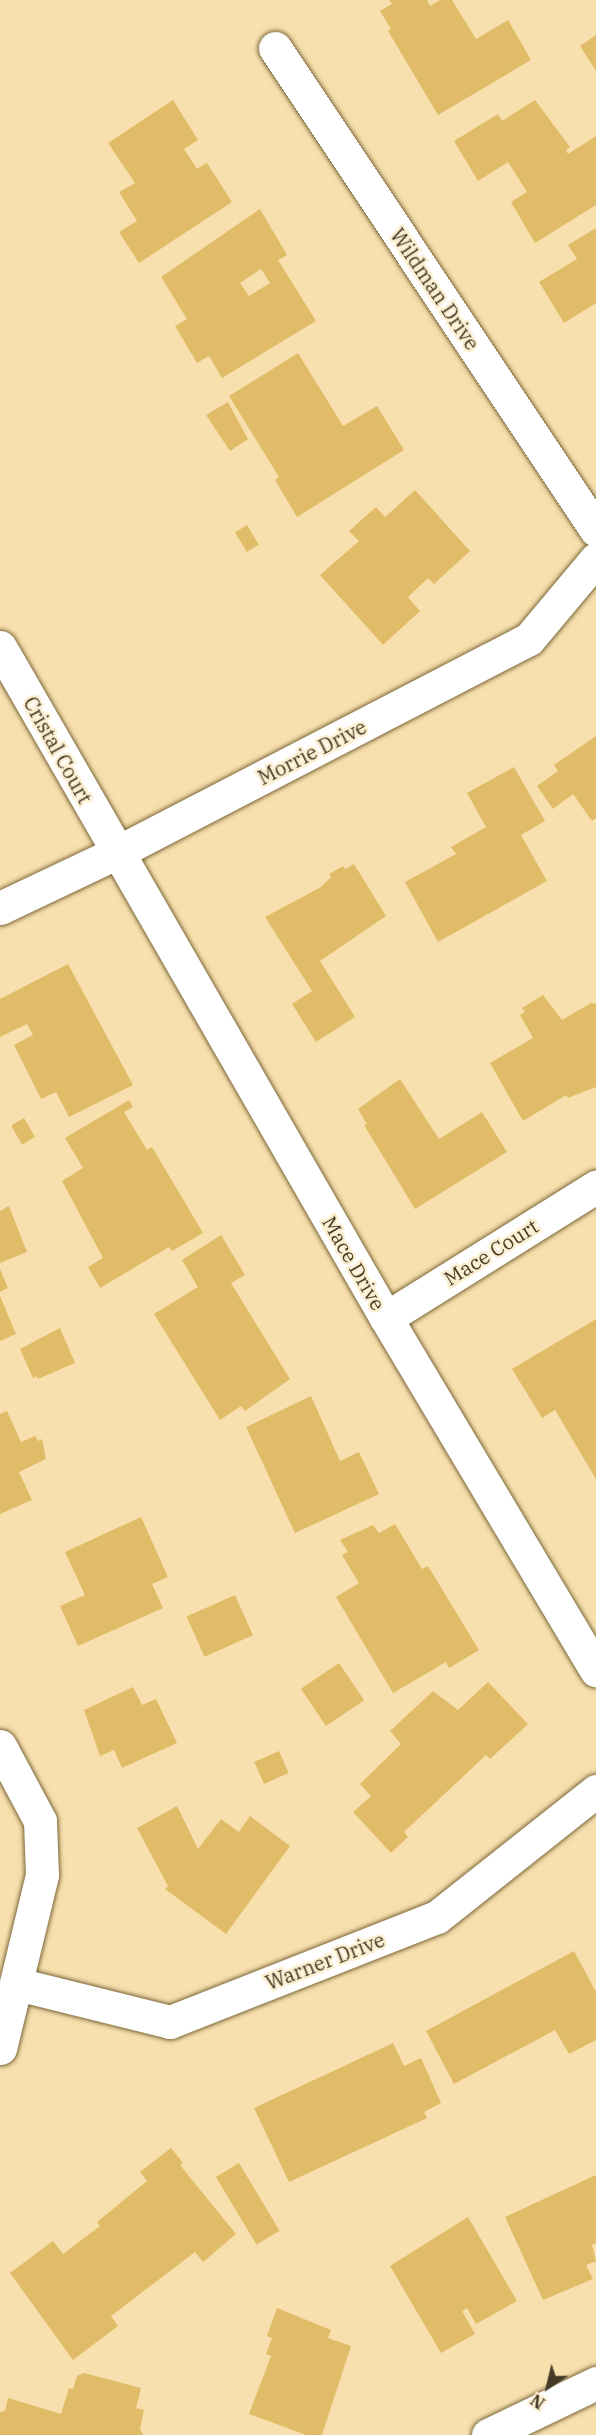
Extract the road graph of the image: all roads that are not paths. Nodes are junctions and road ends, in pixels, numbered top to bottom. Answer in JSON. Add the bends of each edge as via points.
{"nodes":[{"id":1,"x":275,"y":48,"type":"dead end"},
{"id":2,"x":596,"y":530,"type":"edge"},
{"id":3,"x":596,"y":559,"type":"edge"},
{"id":4,"x":0,"y":648,"type":"edge"},
{"id":5,"x":116,"y":853,"type":"junction"},
{"id":6,"x":0,"y":908,"type":"edge"},
{"id":7,"x":596,"y":1187,"type":"edge"},
{"id":8,"x":386,"y":1318,"type":"junction"},
{"id":9,"x":596,"y":1670,"type":"edge"},
{"id":10,"x":0,"y":1746,"type":"edge"},
{"id":11,"x":596,"y":1791,"type":"edge"},
{"id":12,"x":17,"y":1984,"type":"junction"},
{"id":13,"x":0,"y":2048,"type":"edge"},
{"id":14,"x":596,"y":2383,"type":"edge"},
{"id":15,"x":489,"y":2435,"type":"edge"}],
"edges":[{"from":1,"to":2,"type":"street","name":"Wildman Drive"},
{"from":3,"to":5,"type":"street","name":"Morrie Drive","via":[[529,639]]},
{"from":4,"to":5,"type":"street","name":"Cristal Court"},
{"from":5,"to":6,"type":"street","name":"Morrie Drive"},
{"from":5,"to":8,"type":"street","name":"Mace Drive"},
{"from":7,"to":8,"type":"street","name":"Mace Court"},
{"from":8,"to":9,"type":"street","name":"Mace Drive"},
{"from":10,"to":12,"type":"street","via":[[40,1821],[42,1875]]},
{"from":11,"to":12,"type":"street","name":"Warner Drive","via":[[436,1917],[170,2022]]},
{"from":12,"to":13,"type":"street"},
{"from":14,"to":15,"type":"street"}]}
